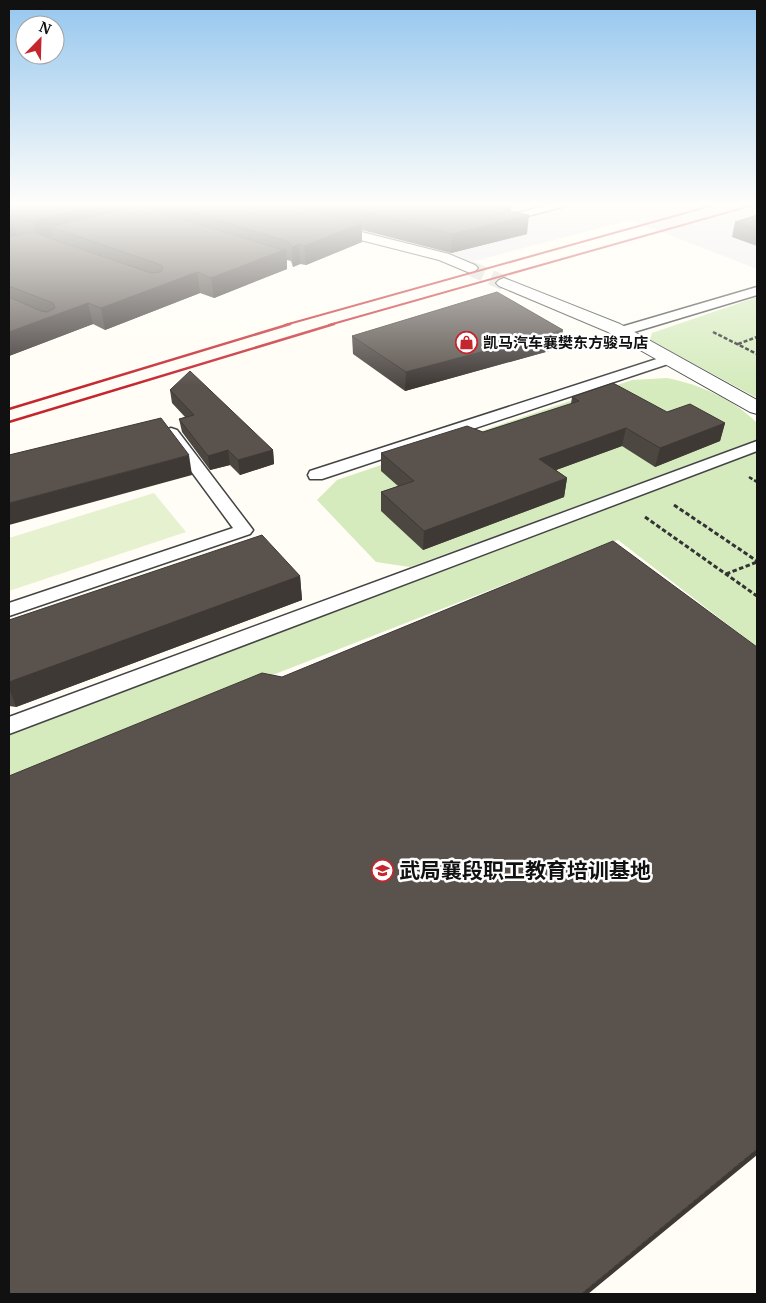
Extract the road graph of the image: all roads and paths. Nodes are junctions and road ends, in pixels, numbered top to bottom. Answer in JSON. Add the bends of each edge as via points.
{"nodes":[{"id":1,"x":460,"y":264,"type":"edge"},
{"id":2,"x":470,"y":268,"type":"tunnel mouth"},
{"id":3,"x":504,"y":283,"type":"tunnel mouth"},
{"id":4,"x":757,"y":291,"type":"edge"},
{"id":5,"x":677,"y":314,"type":"junction"},
{"id":6,"x":619,"y":332,"type":"junction"},
{"id":7,"x":757,"y":338,"type":"edge"},
{"id":8,"x":737,"y":344,"type":"junction"},
{"id":9,"x":757,"y":354,"type":"edge"},
{"id":10,"x":669,"y":359,"type":"junction"},
{"id":11,"x":757,"y":408,"type":"edge"},
{"id":12,"x":167,"y":427,"type":"edge"},
{"id":13,"x":757,"y":446,"type":"edge"},
{"id":14,"x":316,"y":475,"type":"dead end"},
{"id":15,"x":646,"y":487,"type":"junction"},
{"id":16,"x":618,"y":498,"type":"junction"},
{"id":17,"x":757,"y":561,"type":"edge"},
{"id":18,"x":726,"y":574,"type":"junction"},
{"id":19,"x":757,"y":596,"type":"edge"},
{"id":20,"x":9,"y":610,"type":"edge"},
{"id":21,"x":9,"y":726,"type":"edge"}],
"edges":[{"from":1,"to":2,"type":"street"},
{"from":3,"to":6,"type":"street"},
{"from":4,"to":5,"type":"lane"},
{"from":5,"to":6,"type":"lane"},
{"from":5,"to":8,"type":"path"},
{"from":6,"to":10,"type":"street"},
{"from":7,"to":8,"type":"path"},
{"from":8,"to":9,"type":"path"},
{"from":10,"to":11,"type":"street"},
{"from":10,"to":14,"type":"lane"},
{"from":12,"to":20,"type":"lane","via":[[244,530]]},
{"from":13,"to":15,"type":"lane"},
{"from":15,"to":16,"type":"lane"},
{"from":15,"to":17,"type":"path"},
{"from":16,"to":18,"type":"path"},
{"from":16,"to":21,"type":"lane"},
{"from":17,"to":18,"type":"path"},
{"from":18,"to":19,"type":"path"}]}
